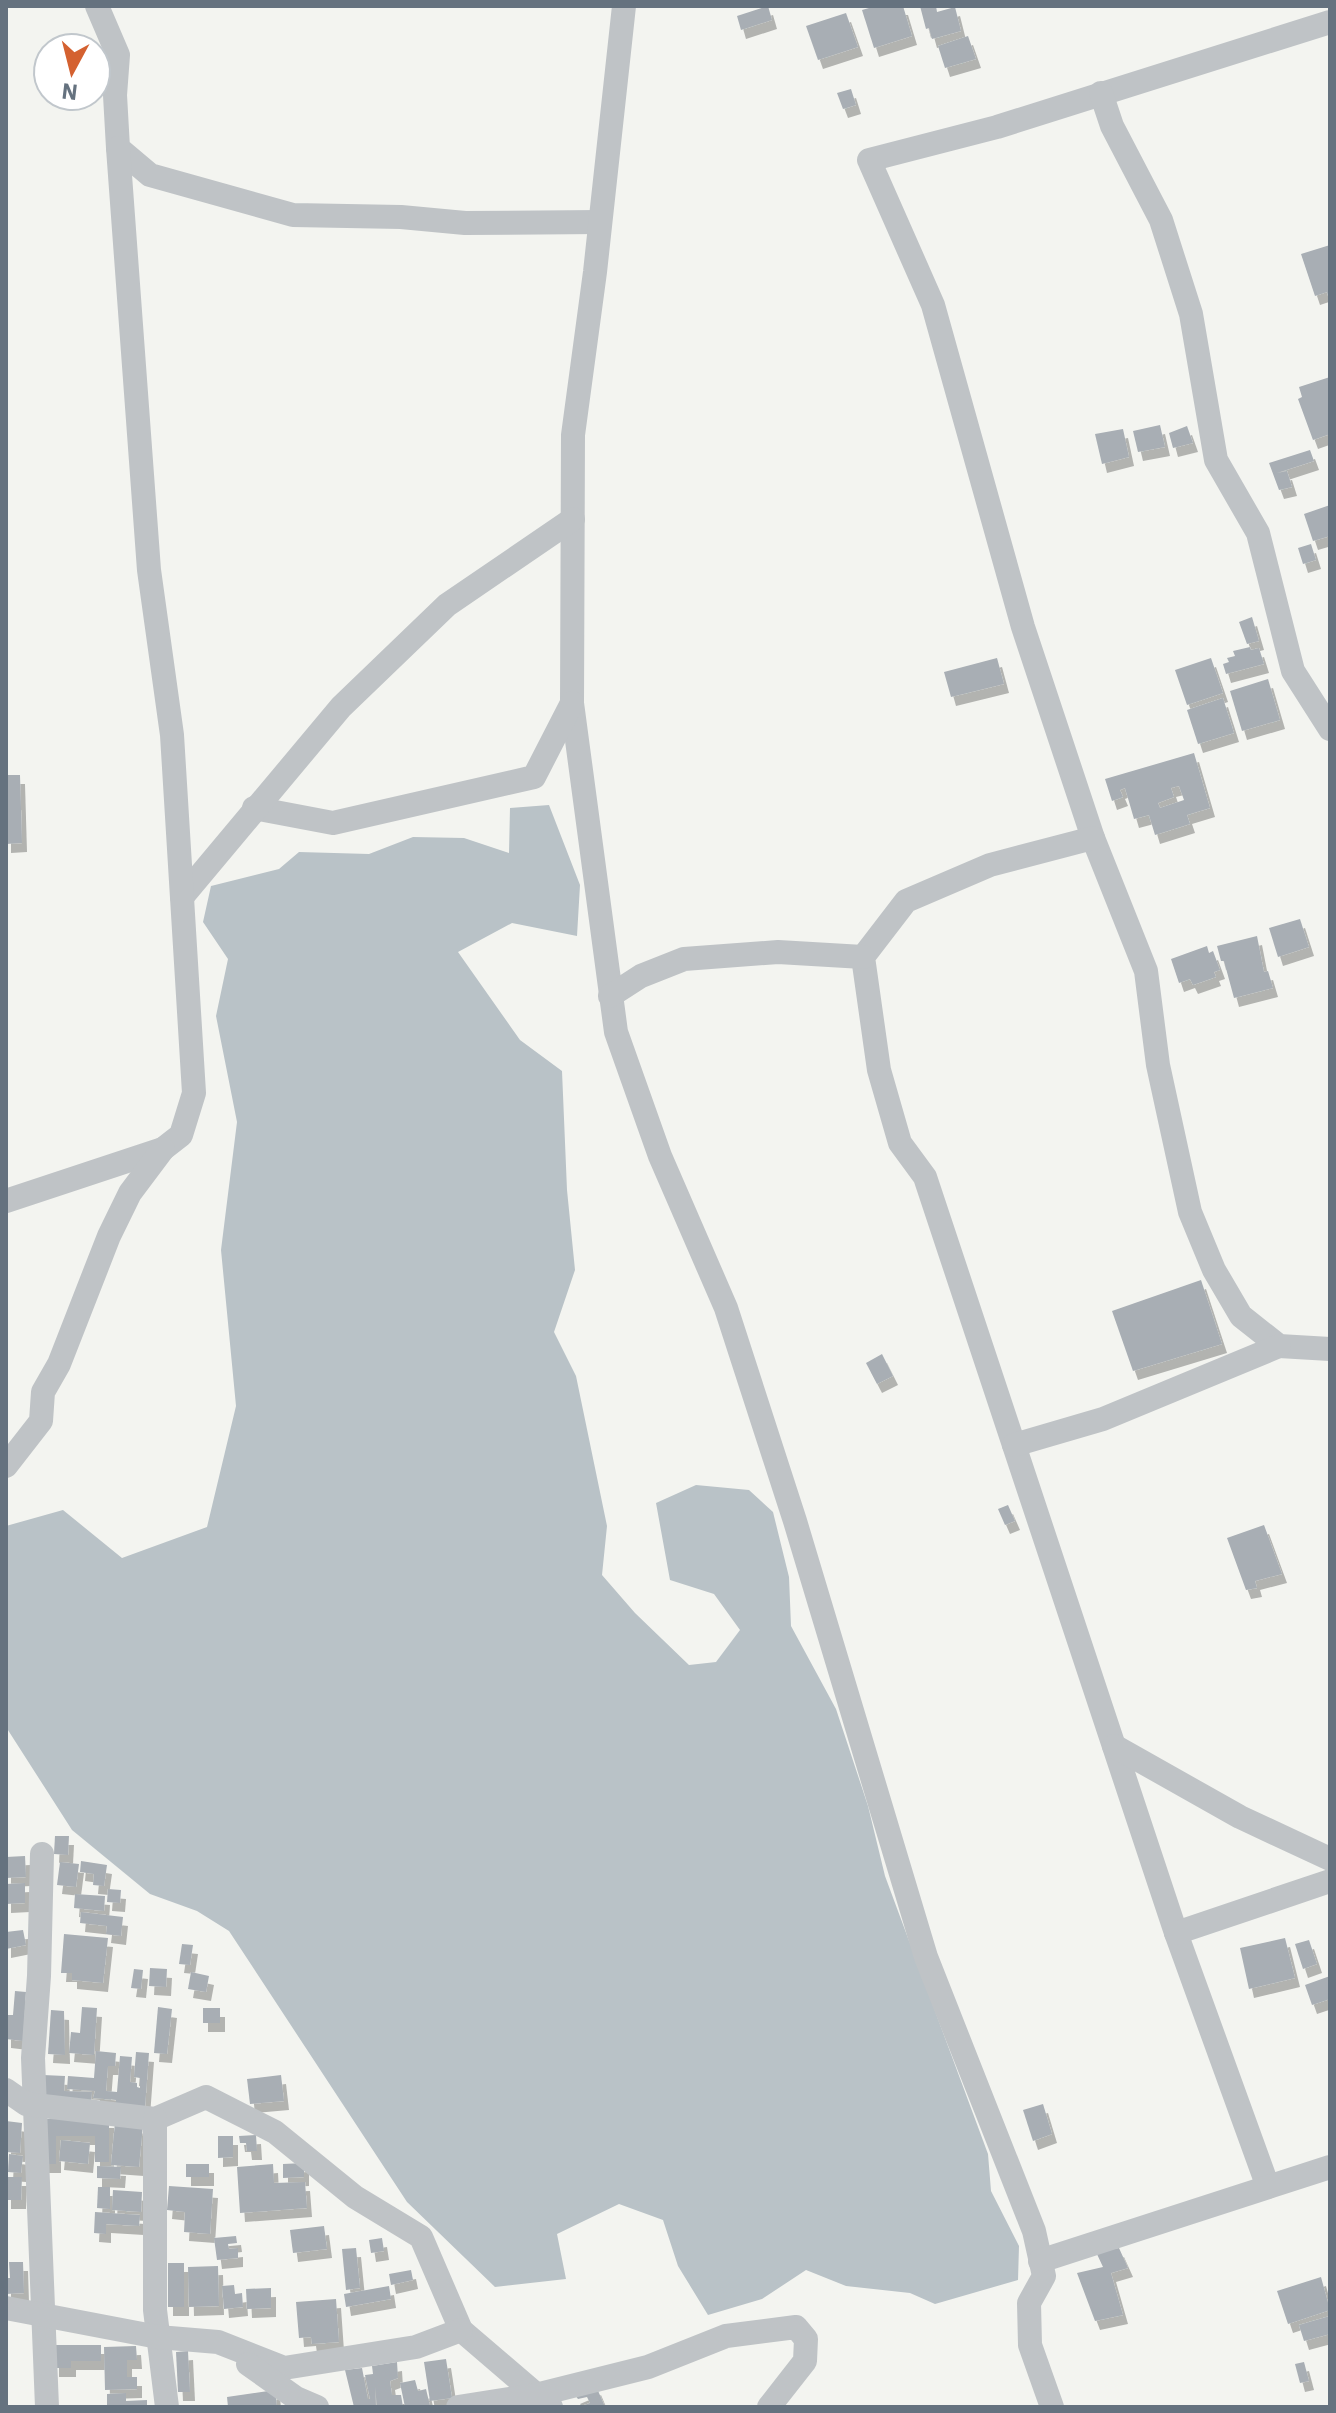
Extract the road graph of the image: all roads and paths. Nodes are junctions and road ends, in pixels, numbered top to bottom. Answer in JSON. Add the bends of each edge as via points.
{"nodes":[{"id":1,"x":97,"y":6,"type":"edge"},
{"id":2,"x":624,"y":6,"type":"edge"},
{"id":3,"x":1330,"y":22,"type":"edge"},
{"id":4,"x":1101,"y":93,"type":"junction"},
{"id":5,"x":118,"y":148,"type":"junction"},
{"id":6,"x":600,"y":222,"type":"junction"},
{"id":7,"x":573,"y":519,"type":"junction"},
{"id":8,"x":572,"y":703,"type":"junction"},
{"id":9,"x":1330,"y":729,"type":"edge"},
{"id":10,"x":254,"y":808,"type":"junction"},
{"id":11,"x":1093,"y":838,"type":"junction"},
{"id":12,"x":182,"y":897,"type":"junction"},
{"id":13,"x":863,"y":957,"type":"junction"},
{"id":14,"x":610,"y":996,"type":"junction"},
{"id":15,"x":163,"y":1149,"type":"junction"},
{"id":16,"x":6,"y":1201,"type":"edge"},
{"id":17,"x":1279,"y":1346,"type":"junction"},
{"id":18,"x":1330,"y":1349,"type":"edge"},
{"id":19,"x":1014,"y":1445,"type":"junction"},
{"id":20,"x":6,"y":1466,"type":"edge"},
{"id":21,"x":1114,"y":1746,"type":"junction"},
{"id":22,"x":42,"y":1854,"type":"dead end"},
{"id":23,"x":1330,"y":1859,"type":"edge"},
{"id":24,"x":1330,"y":1881,"type":"edge"},
{"id":25,"x":1176,"y":1933,"type":"junction"},
{"id":26,"x":6,"y":2090,"type":"edge"},
{"id":27,"x":34,"y":2104,"type":"junction"},
{"id":28,"x":155,"y":2119,"type":"junction"},
{"id":29,"x":1330,"y":2167,"type":"edge"},
{"id":30,"x":1268,"y":2187,"type":"junction"},
{"id":31,"x":1040,"y":2261,"type":"junction"},
{"id":32,"x":6,"y":2308,"type":"edge"},
{"id":33,"x":43,"y":2315,"type":"junction"},
{"id":34,"x":461,"y":2330,"type":"junction"},
{"id":35,"x":158,"y":2337,"type":"junction"},
{"id":36,"x":218,"y":2342,"type":"junction"},
{"id":37,"x":544,"y":2401,"type":"edge"},
{"id":38,"x":47,"y":2407,"type":"edge"},
{"id":39,"x":167,"y":2407,"type":"edge"},
{"id":40,"x":317,"y":2407,"type":"edge"},
{"id":41,"x":458,"y":2407,"type":"edge"},
{"id":42,"x":769,"y":2407,"type":"edge"},
{"id":43,"x":1052,"y":2407,"type":"edge"}],
"edges":[{"from":1,"to":5,"type":"street","via":[[118,55]]},
{"from":2,"to":6,"type":"street"},
{"from":3,"to":4,"type":"street"},
{"from":4,"to":9,"type":"street","via":[[1112,126],[1161,220],[1191,314],[1216,460],[1258,533],[1293,671]]},
{"from":4,"to":11,"type":"street","via":[[869,160],[933,305],[1023,627]]},
{"from":5,"to":6,"type":"street","via":[[150,175],[293,215],[465,223]]},
{"from":5,"to":12,"type":"street","via":[[149,570],[172,735]]},
{"from":6,"to":7,"type":"street","via":[[573,435]]},
{"from":7,"to":8,"type":"street"},
{"from":7,"to":10,"type":"street","via":[[447,605],[341,707]]},
{"from":8,"to":10,"type":"street","via":[[534,777],[333,823]]},
{"from":8,"to":14,"type":"street"},
{"from":10,"to":12,"type":"street"},
{"from":11,"to":13,"type":"street","via":[[990,865],[906,901]]},
{"from":11,"to":17,"type":"street","via":[[1146,971],[1158,1065],[1190,1212],[1241,1316]]},
{"from":12,"to":15,"type":"street","via":[[194,1093],[181,1135]]},
{"from":13,"to":14,"type":"street","via":[[778,952],[684,959],[641,976]]},
{"from":13,"to":19,"type":"street","via":[[879,1070],[900,1143],[925,1177]]},
{"from":14,"to":31,"type":"street","via":[[616,1032],[660,1156],[726,1308],[926,1957],[1034,2231]]},
{"from":15,"to":16,"type":"street"},
{"from":15,"to":20,"type":"street","via":[[130,1193],[109,1236],[43,1392],[41,1421]]},
{"from":17,"to":18,"type":"street"},
{"from":17,"to":19,"type":"street","via":[[1103,1419]]},
{"from":19,"to":21,"type":"street"},
{"from":21,"to":23,"type":"street","via":[[1240,1817]]},
{"from":21,"to":25,"type":"street"},
{"from":22,"to":27,"type":"street"},
{"from":24,"to":25,"type":"street"},
{"from":25,"to":30,"type":"street"},
{"from":26,"to":27,"type":"street"},
{"from":27,"to":28,"type":"street"},
{"from":27,"to":33,"type":"street"},
{"from":28,"to":34,"type":"street","via":[[206,2097],[275,2132],[355,2197],[421,2237]]},
{"from":28,"to":35,"type":"street"},
{"from":29,"to":30,"type":"street"},
{"from":30,"to":31,"type":"street"},
{"from":31,"to":43,"type":"street","via":[[1044,2276],[1029,2303],[1030,2345]]},
{"from":32,"to":33,"type":"street"},
{"from":33,"to":35,"type":"street"},
{"from":33,"to":38,"type":"street"},
{"from":34,"to":36,"type":"street","via":[[416,2347],[284,2368]]},
{"from":34,"to":37,"type":"street"},
{"from":35,"to":36,"type":"street"},
{"from":35,"to":39,"type":"street"},
{"from":36,"to":40,"type":"street","via":[[296,2398]]},
{"from":37,"to":41,"type":"street"},
{"from":37,"to":42,"type":"street","via":[[726,2336],[796,2327],[806,2339],[805,2361]]}]}
